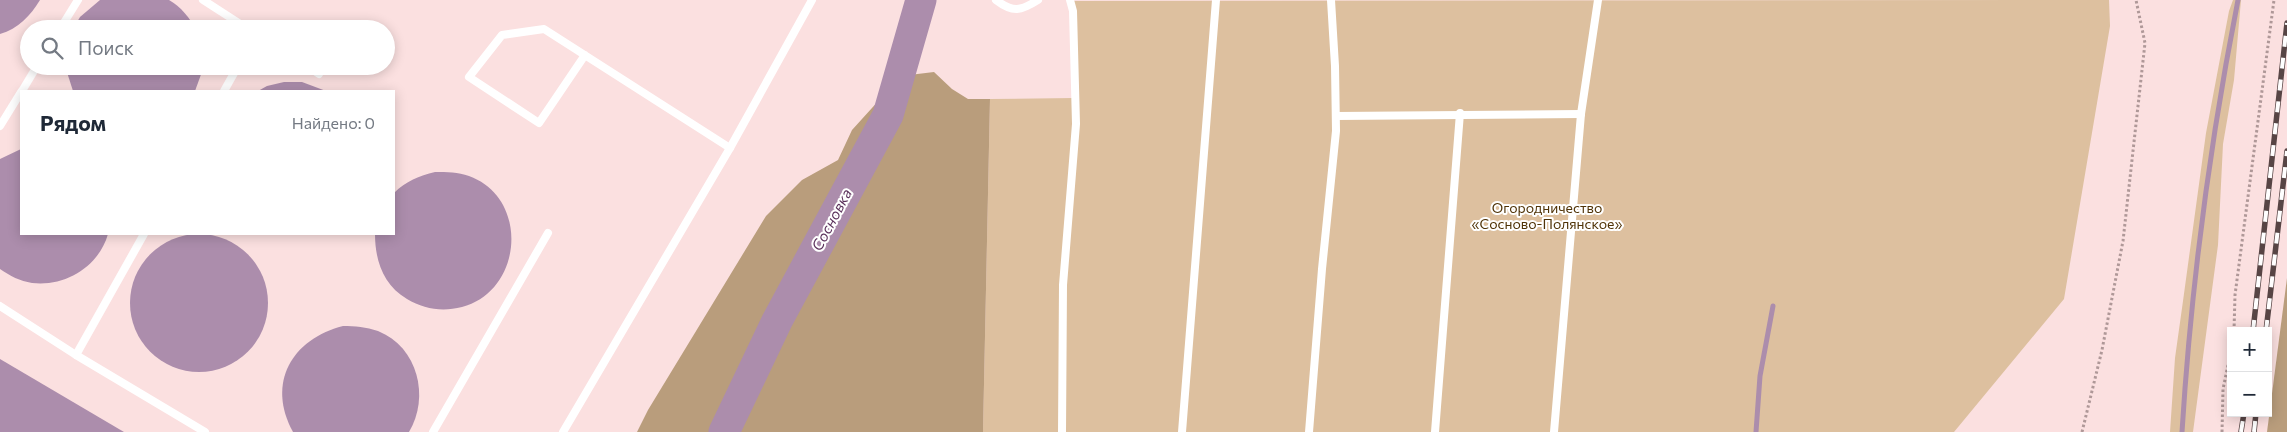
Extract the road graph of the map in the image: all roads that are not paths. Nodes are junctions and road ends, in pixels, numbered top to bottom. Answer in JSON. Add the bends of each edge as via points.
{"nodes":[{"id":1,"x":78,"y":0,"type":"edge"},
{"id":2,"x":202,"y":0,"type":"edge"},
{"id":3,"x":812,"y":0,"type":"edge"},
{"id":4,"x":996,"y":0,"type":"edge"},
{"id":5,"x":1038,"y":0,"type":"edge"},
{"id":6,"x":1070,"y":0,"type":"edge"},
{"id":7,"x":1216,"y":0,"type":"edge"},
{"id":8,"x":1331,"y":0,"type":"edge"},
{"id":9,"x":1598,"y":0,"type":"edge"},
{"id":10,"x":66,"y":20,"type":"edge"},
{"id":11,"x":234,"y":20,"type":"edge"},
{"id":12,"x":585,"y":55,"type":"junction"},
{"id":13,"x":32,"y":75,"type":"edge"},
{"id":14,"x":233,"y":75,"type":"edge"},
{"id":15,"x":23,"y":90,"type":"edge"},
{"id":16,"x":225,"y":90,"type":"edge"},
{"id":17,"x":20,"y":95,"type":"edge"},
{"id":18,"x":1460,"y":114,"type":"junction"},
{"id":19,"x":1581,"y":114,"type":"junction"},
{"id":20,"x":1336,"y":116,"type":"junction"},
{"id":21,"x":0,"y":126,"type":"edge"},
{"id":22,"x":730,"y":148,"type":"junction"},
{"id":23,"x":548,"y":233,"type":"dead end"},
{"id":24,"x":143,"y":235,"type":"edge"},
{"id":25,"x":0,"y":306,"type":"edge"},
{"id":26,"x":76,"y":355,"type":"junction"},
{"id":27,"x":205,"y":432,"type":"edge"},
{"id":28,"x":433,"y":432,"type":"edge"},
{"id":29,"x":563,"y":432,"type":"edge"},
{"id":30,"x":1062,"y":432,"type":"edge"},
{"id":31,"x":1182,"y":432,"type":"edge"},
{"id":32,"x":1309,"y":432,"type":"edge"},
{"id":33,"x":1435,"y":432,"type":"edge"},
{"id":34,"x":1554,"y":432,"type":"edge"}],
"edges":[{"from":1,"to":10,"type":"lane"},
{"from":2,"to":11,"type":"lane"},
{"from":3,"to":22,"type":"lane"},
{"from":4,"to":5,"type":"lane","via":[[1008,8],[1024,10]]},
{"from":6,"to":30,"type":"lane","via":[[1073,10],[1076,124],[1063,285]]},
{"from":7,"to":31,"type":"lane"},
{"from":8,"to":20,"type":"lane"},
{"from":9,"to":19,"type":"lane"},
{"from":12,"to":12,"type":"lane","via":[[544,29],[502,35],[469,77],[540,122]]},
{"from":12,"to":22,"type":"lane"},
{"from":13,"to":15,"type":"lane"},
{"from":14,"to":16,"type":"lane"},
{"from":17,"to":21,"type":"lane"},
{"from":18,"to":19,"type":"lane"},
{"from":18,"to":20,"type":"lane"},
{"from":18,"to":33,"type":"lane"},
{"from":19,"to":34,"type":"lane"},
{"from":20,"to":32,"type":"lane"},
{"from":22,"to":29,"type":"lane"},
{"from":23,"to":28,"type":"lane"},
{"from":24,"to":26,"type":"lane"},
{"from":25,"to":26,"type":"lane"},
{"from":26,"to":27,"type":"lane"}]}
